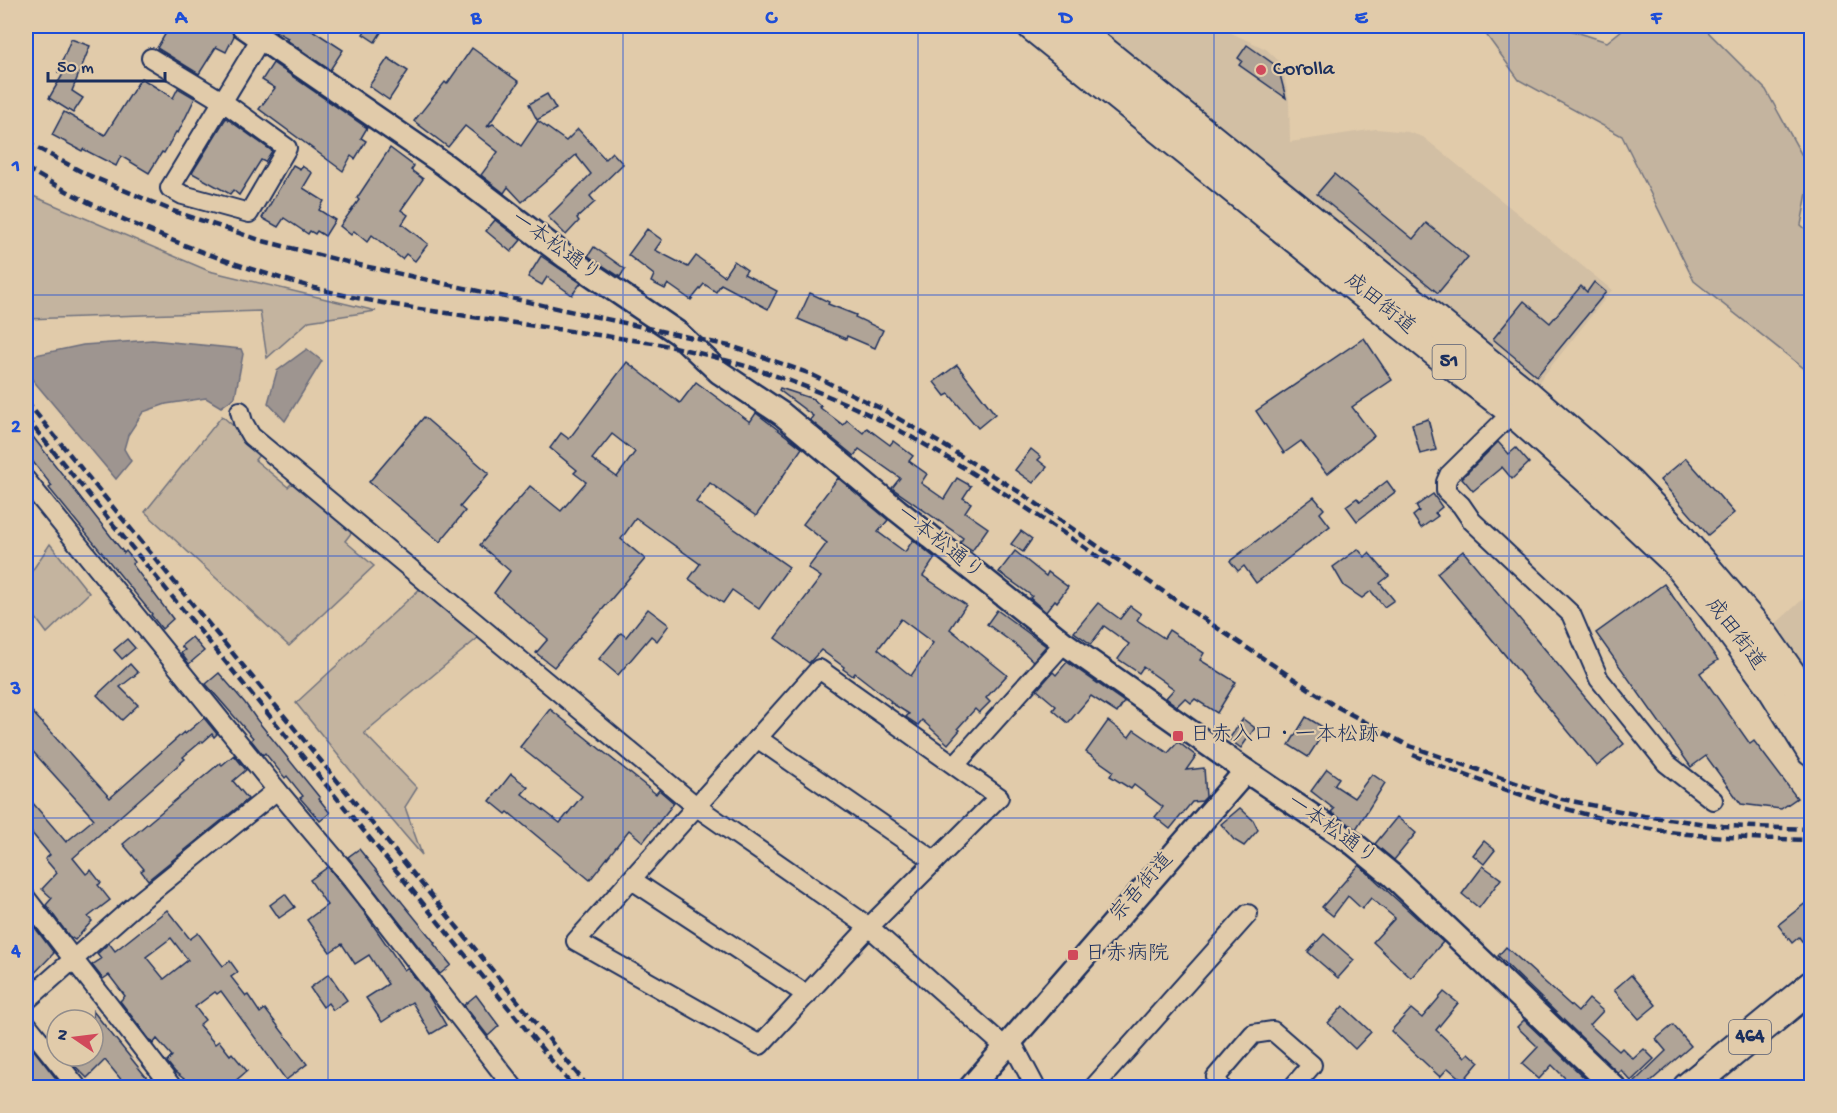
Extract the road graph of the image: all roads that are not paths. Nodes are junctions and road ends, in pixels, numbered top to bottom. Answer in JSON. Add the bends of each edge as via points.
{"nodes":[{"id":1,"x":1033,"y":26,"type":"edge"},
{"id":2,"x":1071,"y":26,"type":"edge"},
{"id":3,"x":252,"y":30,"type":"edge"},
{"id":4,"x":151,"y":58,"type":"dead end"},
{"id":5,"x":222,"y":101,"type":"junction"},
{"id":6,"x":1521,"y":404,"type":"junction"},
{"id":7,"x":240,"y":411,"type":"dead end"},
{"id":8,"x":26,"y":480,"type":"edge"},
{"id":9,"x":1064,"y":643,"type":"junction"},
{"id":10,"x":1812,"y":709,"type":"edge"},
{"id":11,"x":757,"y":738,"type":"junction"},
{"id":12,"x":1812,"y":751,"type":"edge"},
{"id":13,"x":955,"y":765,"type":"junction"},
{"id":14,"x":1246,"y":771,"type":"junction"},
{"id":15,"x":277,"y":790,"type":"junction"},
{"id":16,"x":1713,"y":800,"type":"dead end"},
{"id":17,"x":697,"y":807,"type":"junction"},
{"id":18,"x":935,"y":861,"type":"junction"},
{"id":19,"x":632,"y":879,"type":"junction"},
{"id":20,"x":26,"y":898,"type":"edge"},
{"id":21,"x":1248,"y":914,"type":"dead end"},
{"id":22,"x":869,"y":927,"type":"junction"},
{"id":23,"x":73,"y":959,"type":"junction"},
{"id":24,"x":1812,"y":986,"type":"edge"},
{"id":25,"x":807,"y":995,"type":"junction"},
{"id":26,"x":26,"y":1001,"type":"edge"},
{"id":27,"x":1812,"y":1011,"type":"edge"},
{"id":28,"x":26,"y":1023,"type":"edge"},
{"id":29,"x":1008,"y":1045,"type":"junction"},
{"id":30,"x":78,"y":1088,"type":"edge"},
{"id":31,"x":173,"y":1088,"type":"edge"},
{"id":32,"x":514,"y":1088,"type":"edge"},
{"id":33,"x":970,"y":1088,"type":"edge"},
{"id":34,"x":1036,"y":1088,"type":"edge"},
{"id":35,"x":1093,"y":1088,"type":"edge"},
{"id":36,"x":1221,"y":1088,"type":"edge"},
{"id":37,"x":1292,"y":1088,"type":"edge"},
{"id":38,"x":1615,"y":1088,"type":"edge"},
{"id":39,"x":1688,"y":1088,"type":"edge"},
{"id":40,"x":1716,"y":1088,"type":"edge"}],
"edges":[{"from":1,"to":6,"type":"highway","name":"成田街道","number":"51","via":[[1442,356]]},
{"from":2,"to":6,"type":"highway","name":"成田街道","number":"51"},
{"from":3,"to":5,"type":"street"},
{"from":3,"to":9,"type":"street","name":"一本松通り","via":[[445,165],[542,240],[678,333],[719,372],[782,414]]},
{"from":4,"to":5,"type":"street"},
{"from":5,"to":5,"type":"street","via":[[287,148],[249,213],[170,188]]},
{"from":6,"to":10,"type":"highway","name":"成田街道","number":"51","via":[[1628,483],[1672,529],[1764,637]]},
{"from":6,"to":12,"type":"highway","name":"成田街道","number":"51","via":[[1592,481],[1677,562],[1771,685]]},
{"from":6,"to":16,"type":"street","via":[[1449,475],[1446,491],[1472,521],[1571,614],[1599,679],[1666,763]]},
{"from":7,"to":17,"type":"street","via":[[250,436]]},
{"from":8,"to":15,"type":"street"},
{"from":9,"to":13,"type":"street"},
{"from":9,"to":14,"type":"street","name":"一本松通り"},
{"from":11,"to":13,"type":"street","via":[[819,669]]},
{"from":11,"to":17,"type":"street"},
{"from":11,"to":18,"type":"street"},
{"from":13,"to":18,"type":"street","via":[[999,797]]},
{"from":14,"to":29,"type":"street","name":"宗吾街道"},
{"from":14,"to":38,"type":"street","name":"一本松通り","via":[[1354,844],[1385,870]]},
{"from":15,"to":23,"type":"street"},
{"from":15,"to":32,"type":"street","via":[[353,880]]},
{"from":17,"to":19,"type":"street"},
{"from":17,"to":22,"type":"street"},
{"from":18,"to":22,"type":"street"},
{"from":19,"to":25,"type":"street"},
{"from":19,"to":25,"type":"street","via":[[576,942],[760,1045]]},
{"from":20,"to":23,"type":"street"},
{"from":21,"to":35,"type":"street"},
{"from":22,"to":25,"type":"street"},
{"from":22,"to":29,"type":"street"},
{"from":23,"to":26,"type":"street"},
{"from":23,"to":31,"type":"street"},
{"from":24,"to":39,"type":"highway","number":"464"},
{"from":27,"to":40,"type":"highway","number":"464"},
{"from":28,"to":30,"type":"street"},
{"from":29,"to":33,"type":"street","name":"宗吾街道"},
{"from":29,"to":34,"type":"street"},
{"from":36,"to":37,"type":"street","via":[[1216,1077],[1253,1034],[1273,1031],[1312,1065]]}]}
